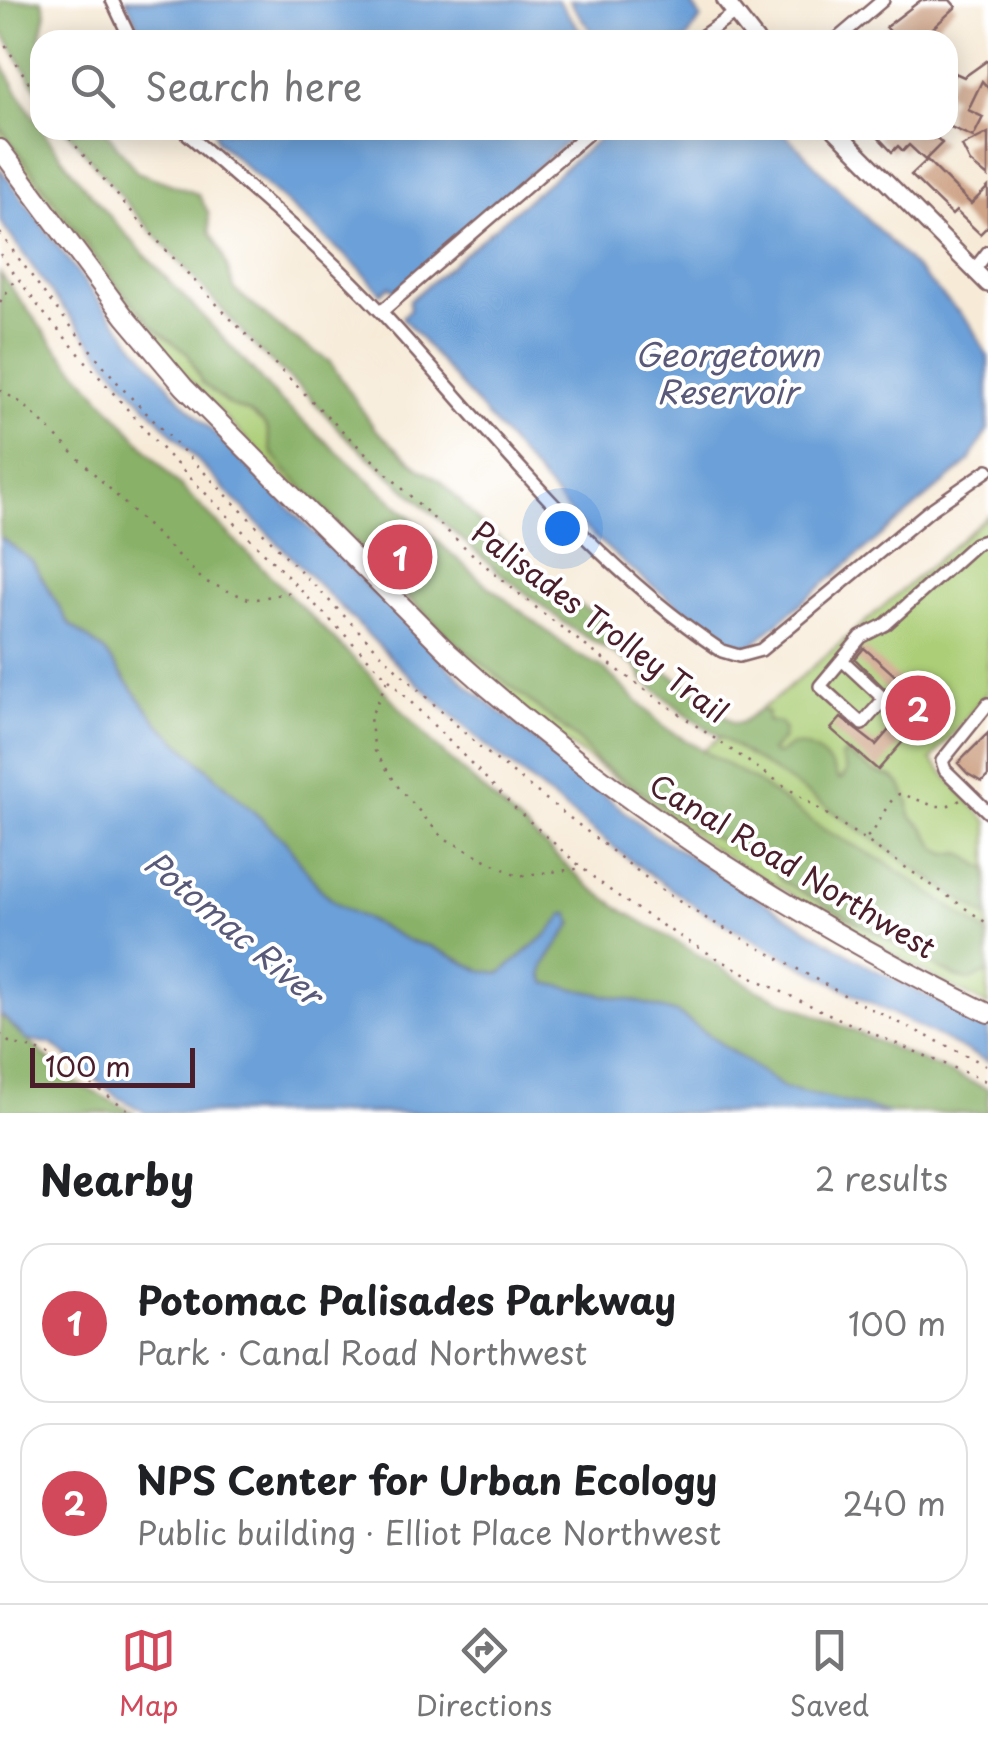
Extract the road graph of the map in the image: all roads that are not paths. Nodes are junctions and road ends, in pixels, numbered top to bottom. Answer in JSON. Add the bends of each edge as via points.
{"nodes":[{"id":1,"x":112,"y":0,"type":"edge"},
{"id":2,"x":883,"y":0,"type":"edge"},
{"id":3,"x":730,"y":7,"type":"edge"},
{"id":4,"x":126,"y":30,"type":"edge"},
{"id":5,"x":707,"y":30,"type":"edge"},
{"id":6,"x":748,"y":30,"type":"edge"},
{"id":7,"x":848,"y":30,"type":"edge"},
{"id":8,"x":196,"y":140,"type":"edge"},
{"id":9,"x":581,"y":140,"type":"edge"},
{"id":10,"x":847,"y":140,"type":"edge"},
{"id":11,"x":0,"y":148,"type":"edge"},
{"id":12,"x":988,"y":252,"type":"edge"},
{"id":13,"x":974,"y":270,"type":"junction"},
{"id":14,"x":988,"y":284,"type":"edge"},
{"id":15,"x":381,"y":312,"type":"junction"},
{"id":16,"x":988,"y":470,"type":"edge"},
{"id":17,"x":988,"y":540,"type":"edge"},
{"id":18,"x":842,"y":660,"type":"junction"},
{"id":19,"x":988,"y":704,"type":"edge"},
{"id":20,"x":988,"y":812,"type":"edge"},
{"id":21,"x":988,"y":1013,"type":"edge"}],
"edges":[{"from":1,"to":4,"type":"street"},
{"from":2,"to":7,"type":"street"},
{"from":3,"to":5,"type":"street"},
{"from":3,"to":6,"type":"main road"},
{"from":8,"to":15,"type":"street","via":[[297,227]]},
{"from":9,"to":15,"type":"street"},
{"from":10,"to":13,"type":"main road"},
{"from":11,"to":21,"type":"highway","name":"Canal Road Northwest","via":[[184,387],[494,694],[688,842]]},
{"from":12,"to":13,"type":"street"},
{"from":13,"to":14,"type":"main road"},
{"from":15,"to":16,"type":"street","via":[[604,559],[722,652],[761,650]]},
{"from":17,"to":18,"type":"street","via":[[861,637]]},
{"from":18,"to":18,"type":"street","via":[[820,686],[862,724],[884,699]]},
{"from":19,"to":20,"type":"street","via":[[942,764]]}]}
